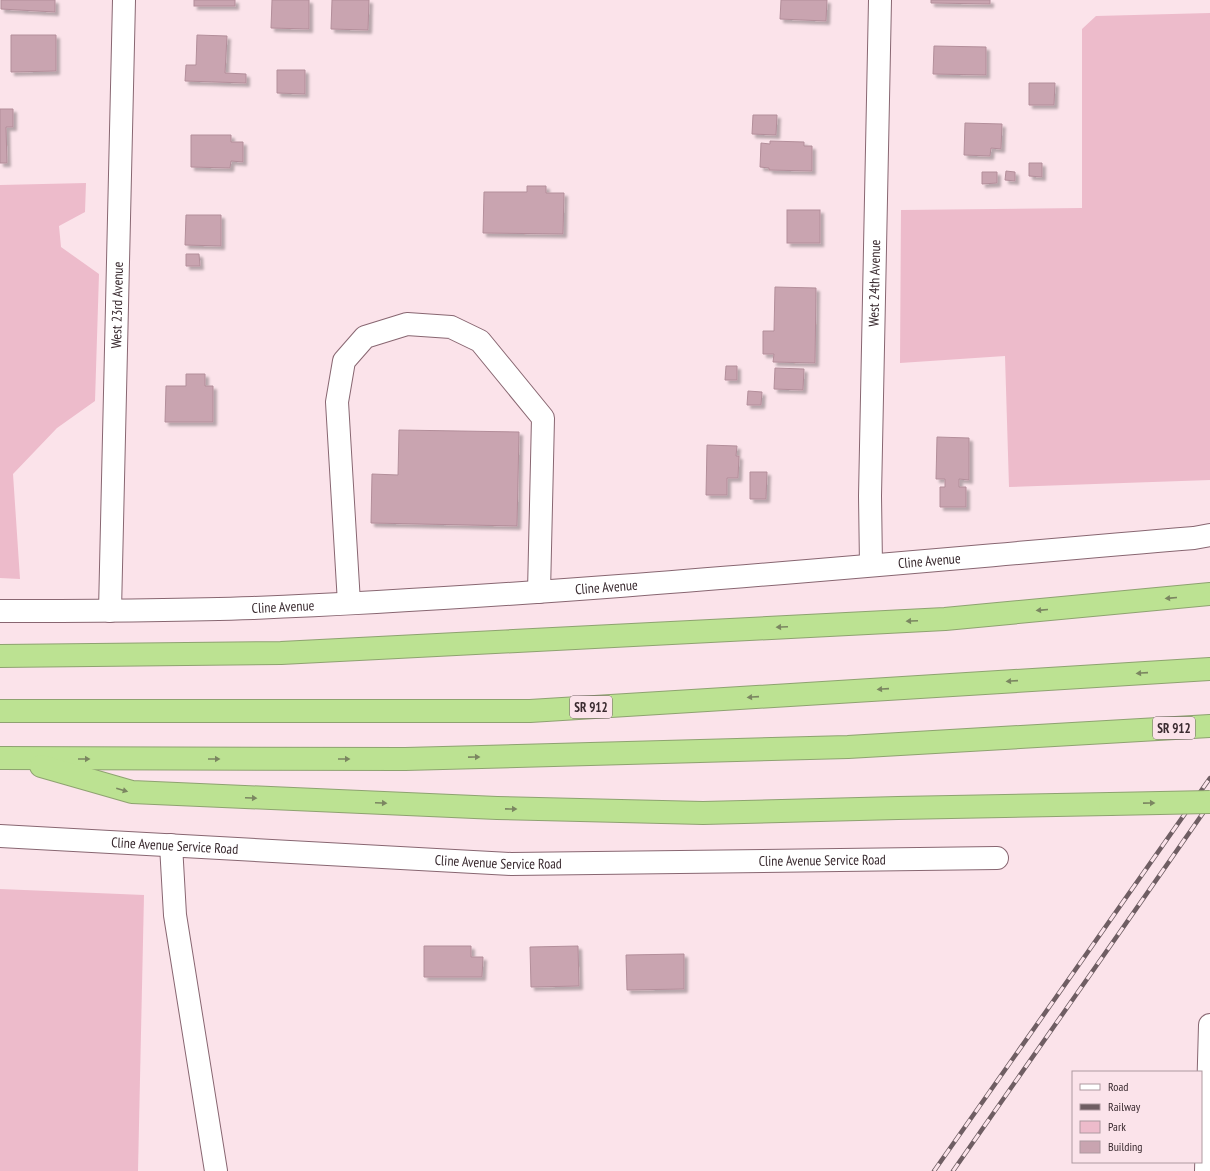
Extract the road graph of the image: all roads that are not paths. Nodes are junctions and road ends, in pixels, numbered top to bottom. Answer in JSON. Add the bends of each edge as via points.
{"nodes":[{"id":1,"x":124,"y":0,"type":"edge"},
{"id":2,"x":880,"y":0,"type":"edge"},
{"id":3,"x":1210,"y":535,"type":"edge"},
{"id":4,"x":870,"y":565,"type":"junction"},
{"id":5,"x":539,"y":592,"type":"junction"},
{"id":6,"x":1210,"y":594,"type":"edge"},
{"id":7,"x":349,"y":603,"type":"junction"},
{"id":8,"x":0,"y":611,"type":"edge"},
{"id":9,"x":110,"y":611,"type":"junction"},
{"id":10,"x":0,"y":656,"type":"edge"},
{"id":11,"x":1210,"y":669,"type":"edge"},
{"id":12,"x":0,"y":711,"type":"edge"},
{"id":13,"x":1210,"y":726,"type":"edge"},
{"id":14,"x":9,"y":758,"type":"edge"},
{"id":15,"x":1210,"y":802,"type":"edge"},
{"id":16,"x":0,"y":836,"type":"edge"},
{"id":17,"x":171,"y":845,"type":"junction"},
{"id":18,"x":997,"y":858,"type":"dead end"},
{"id":19,"x":1210,"y":1025,"type":"edge"},
{"id":20,"x":216,"y":1171,"type":"edge"},
{"id":21,"x":1206,"y":1171,"type":"edge"}],
"edges":[{"from":1,"to":9,"type":"street","name":"West 23rd Avenue"},
{"from":2,"to":4,"type":"street","name":"West 24th Avenue"},
{"from":3,"to":4,"type":"street","name":"Cline Avenue"},
{"from":4,"to":5,"type":"street","name":"Cline Avenue"},
{"from":5,"to":7,"type":"street","name":"Cline Avenue"},
{"from":5,"to":7,"type":"street","via":[[543,418],[480,341],[451,327],[406,324],[365,337],[344,361],[337,402]]},
{"from":6,"to":10,"type":"highway","one_way":true,"via":[[945,619],[282,653]]},
{"from":7,"to":9,"type":"street","name":"Cline Avenue"},
{"from":8,"to":9,"type":"street","name":"Cline Avenue"},
{"from":11,"to":12,"type":"highway","number":"SR 912","one_way":true,"via":[[530,711]]},
{"from":14,"to":13,"type":"highway","number":"SR 912","one_way":true,"via":[[405,758],[848,747]]},
{"from":14,"to":15,"type":"highway","one_way":true,"bridge":true,"via":[[132,792],[482,808],[703,813]]},
{"from":16,"to":17,"type":"street","name":"Cline Avenue Service Road"},
{"from":17,"to":18,"type":"street","name":"Cline Avenue Service Road","via":[[512,864]]},
{"from":17,"to":20,"type":"street","via":[[175,915]]},
{"from":19,"to":21,"type":"street"}]}
